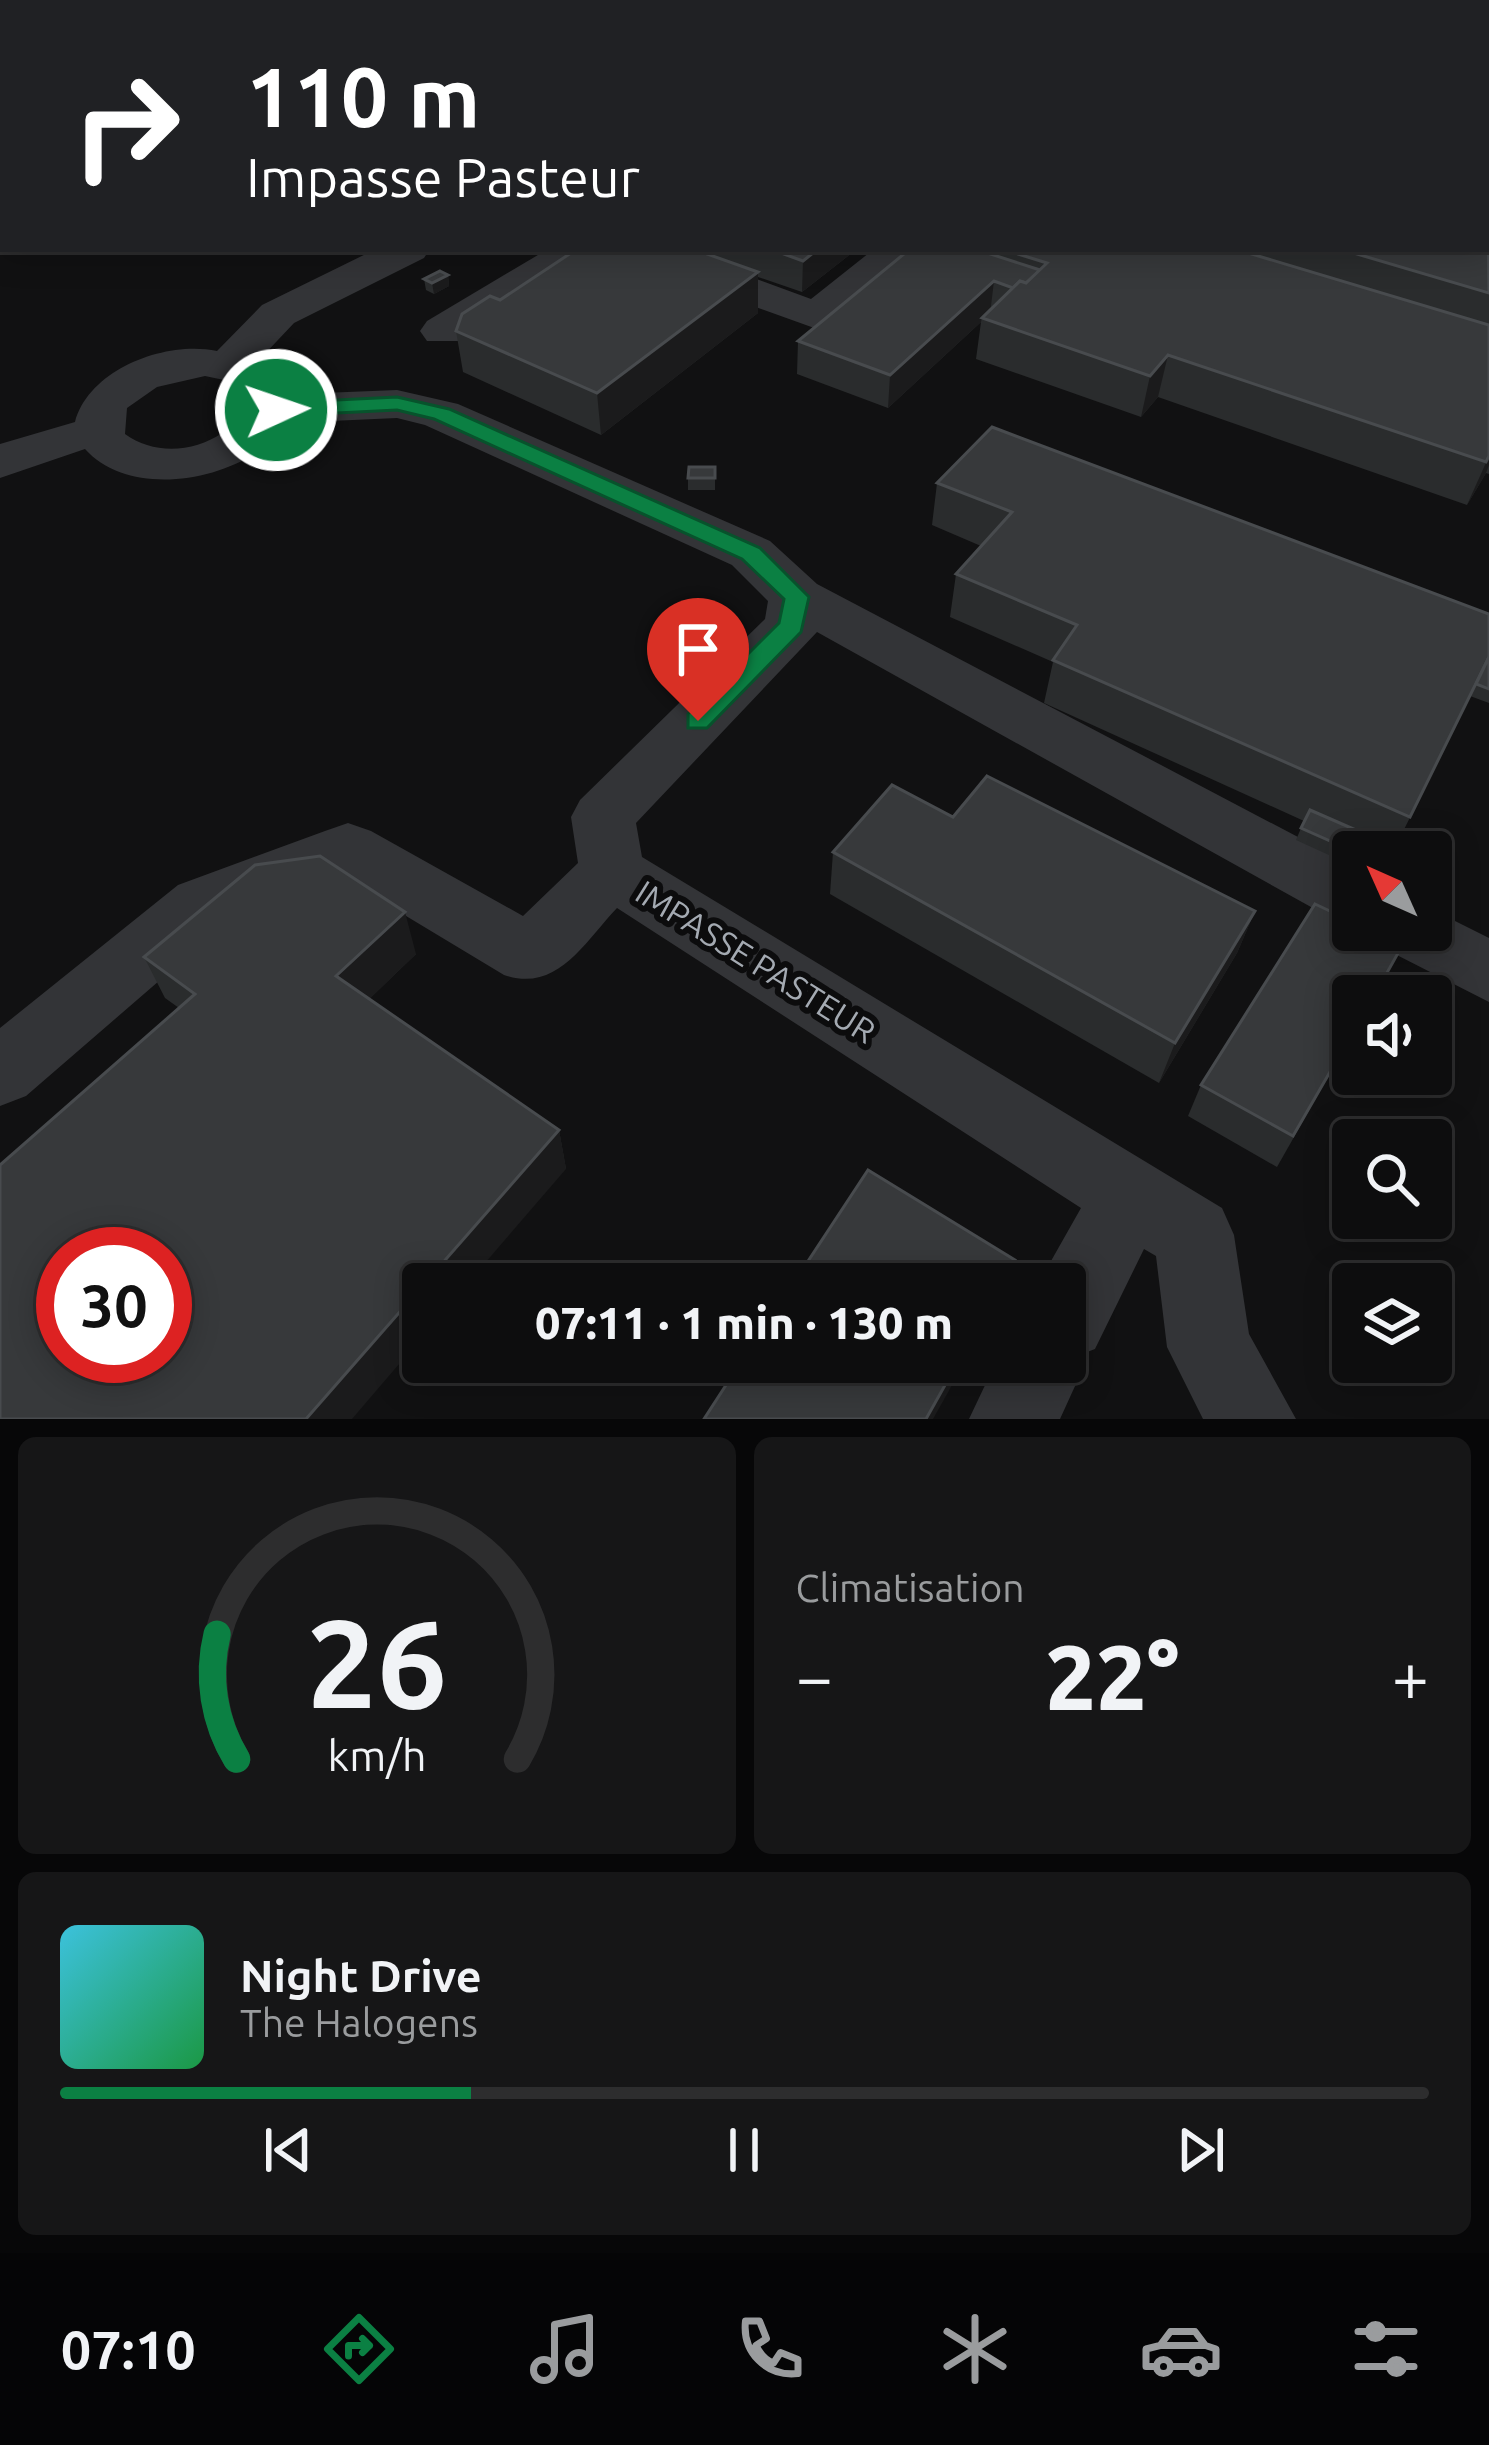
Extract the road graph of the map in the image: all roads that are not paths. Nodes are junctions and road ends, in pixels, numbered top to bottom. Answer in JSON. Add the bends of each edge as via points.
{"nodes":[{"id":1,"x":403,"y":252,"type":"edge"},
{"id":2,"x":573,"y":252,"type":"edge"},
{"id":3,"x":642,"y":252,"type":"edge"},
{"id":4,"x":896,"y":252,"type":"edge"},
{"id":5,"x":443,"y":332,"type":"dead end"},
{"id":6,"x":231,"y":363,"type":"junction"},
{"id":7,"x":276,"y":410,"type":"junction"},
{"id":8,"x":99,"y":431,"type":"junction"},
{"id":9,"x":0,"y":463,"type":"edge"},
{"id":10,"x":797,"y":597,"type":"junction"},
{"id":11,"x":612,"y":871,"type":"junction"},
{"id":12,"x":1332,"y":887,"type":"edge"},
{"id":13,"x":1450,"y":951,"type":"edge"},
{"id":14,"x":1489,"y":972,"type":"edge"},
{"id":15,"x":0,"y":1073,"type":"edge"},
{"id":16,"x":1162,"y":1215,"type":"junction"},
{"id":17,"x":1086,"y":1296,"type":"edge"},
{"id":18,"x":1031,"y":1383,"type":"edge"},
{"id":19,"x":1012,"y":1419,"type":"edge"},
{"id":20,"x":1252,"y":1419,"type":"edge"}],
"edges":[{"from":1,"to":6,"type":"street","via":[[278,314]]},
{"from":2,"to":5,"type":"street"},
{"from":3,"to":4,"type":"street","via":[[817,316]]},
{"from":6,"to":7,"type":"street","via":[[275,389]]},
{"from":6,"to":8,"type":"street","via":[[177,365],[127,385],[100,416]]},
{"from":7,"to":8,"type":"street","via":[[226,451],[171,462],[123,455]]},
{"from":7,"to":10,"type":"street","via":[[397,404],[441,414],[751,553]]},
{"from":8,"to":9,"type":"street"},
{"from":10,"to":11,"type":"street","name":"IMPASSE PASTEUR","via":[[792,626],[603,817]]},
{"from":10,"to":12,"type":"street"},
{"from":11,"to":15,"type":"street","via":[[529,954],[348,849],[202,904]]},
{"from":11,"to":16,"type":"street","name":"IMPASSE PASTEUR"},
{"from":13,"to":14,"type":"street"},
{"from":16,"to":17,"type":"street"},
{"from":16,"to":20,"type":"street","via":[[1209,1347]]},
{"from":18,"to":19,"type":"street"}]}
